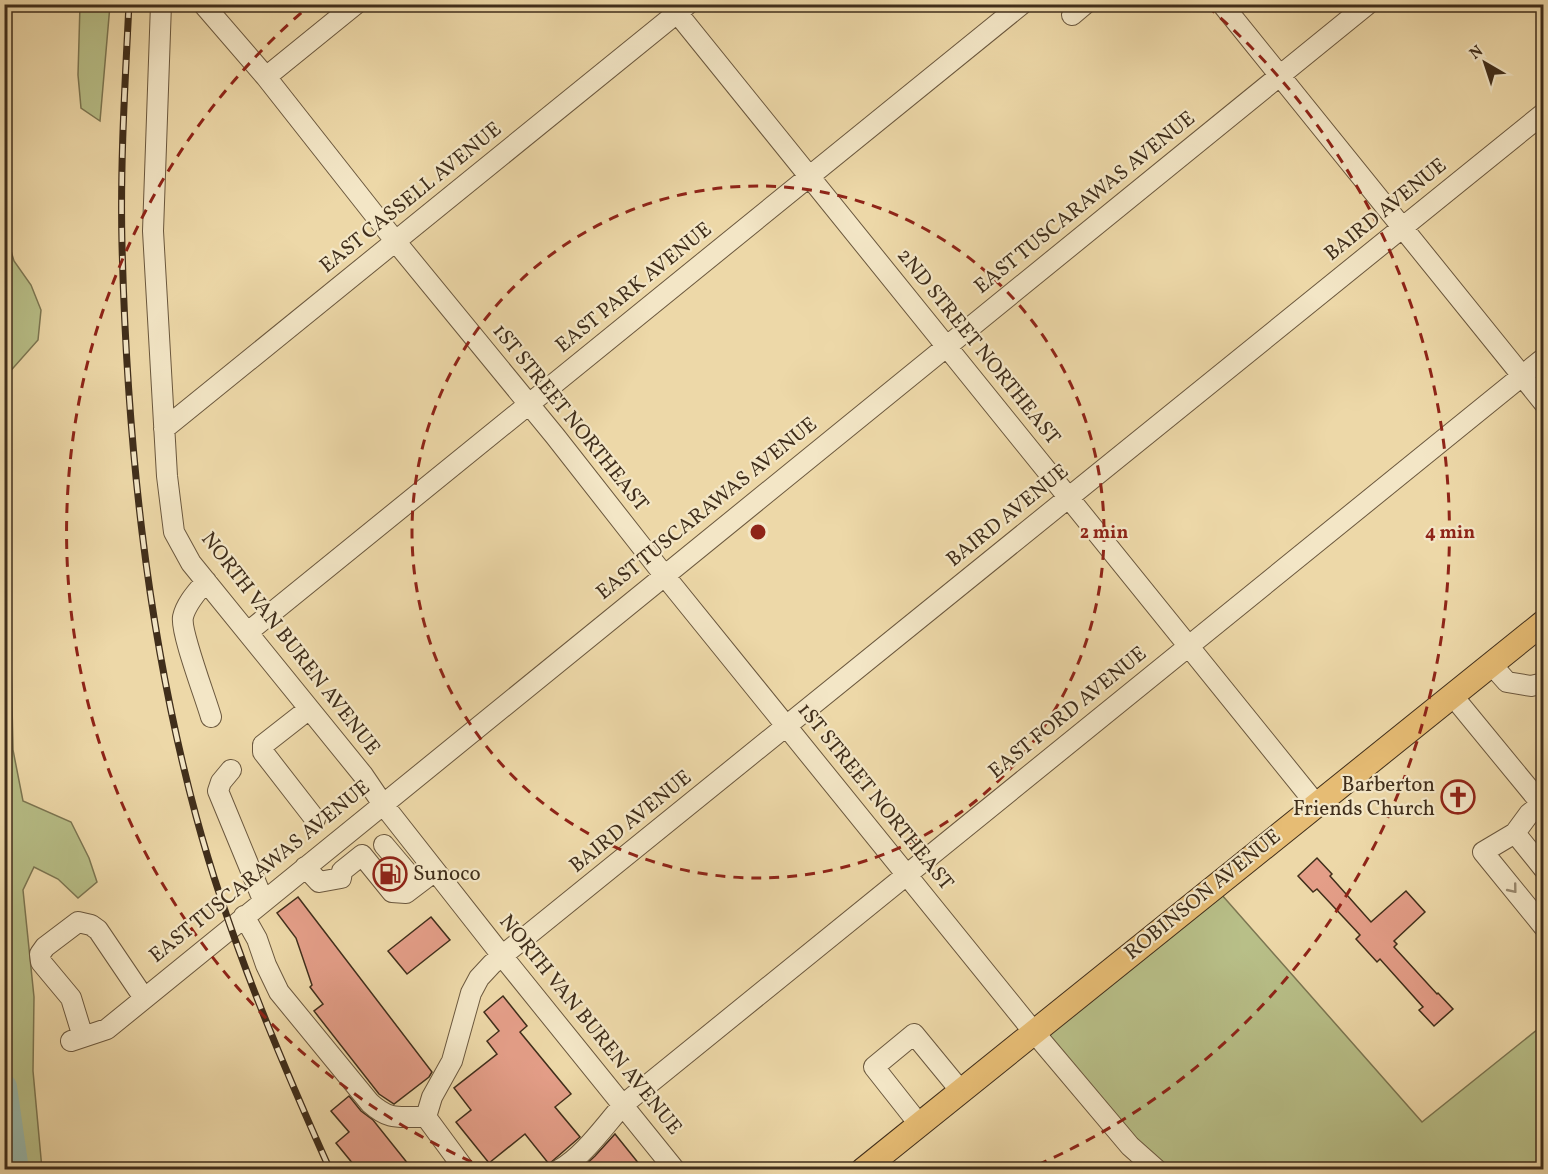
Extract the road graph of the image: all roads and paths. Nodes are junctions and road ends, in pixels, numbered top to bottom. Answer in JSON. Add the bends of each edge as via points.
{"nodes":[{"id":1,"x":161,"y":4,"type":"edge"},
{"id":2,"x":203,"y":4,"type":"edge"},
{"id":3,"x":356,"y":4,"type":"edge"},
{"id":4,"x":1022,"y":4,"type":"edge"},
{"id":5,"x":1222,"y":4,"type":"edge"},
{"id":6,"x":1368,"y":4,"type":"edge"},
{"id":7,"x":678,"y":7,"type":"edge"},
{"id":8,"x":1279,"y":76,"type":"junction"},
{"id":9,"x":266,"y":77,"type":"junction"},
{"id":10,"x":1544,"y":113,"type":"edge"},
{"id":11,"x":810,"y":176,"type":"junction"},
{"id":12,"x":1402,"y":228,"type":"junction"},
{"id":13,"x":396,"y":242,"type":"junction"},
{"id":14,"x":946,"y":347,"type":"junction"},
{"id":15,"x":1544,"y":358,"type":"edge"},
{"id":16,"x":1522,"y":376,"type":"junction"},
{"id":17,"x":1544,"y":403,"type":"edge"},
{"id":18,"x":529,"y":404,"type":"junction"},
{"id":19,"x":165,"y":429,"type":"junction"},
{"id":20,"x":1069,"y":498,"type":"junction"},
{"id":21,"x":664,"y":575,"type":"junction"},
{"id":22,"x":206,"y":581,"type":"junction"},
{"id":23,"x":1544,"y":622,"type":"edge"},
{"id":24,"x":248,"y":632,"type":"junction"},
{"id":25,"x":1189,"y":646,"type":"junction"},
{"id":26,"x":1491,"y":664,"type":"junction"},
{"id":27,"x":1544,"y":683,"type":"edge"},
{"id":28,"x":1452,"y":695,"type":"junction"},
{"id":29,"x":309,"y":709,"type":"junction"},
{"id":30,"x":211,"y":717,"type":"dead end"},
{"id":31,"x":787,"y":726,"type":"junction"},
{"id":32,"x":231,"y":770,"type":"dead end"},
{"id":33,"x":382,"y":803,"type":"junction"},
{"id":34,"x":1316,"y":804,"type":"junction"},
{"id":35,"x":1542,"y":806,"type":"edge"},
{"id":36,"x":315,"y":819,"type":"dead end"},
{"id":37,"x":351,"y":829,"type":"junction"},
{"id":38,"x":403,"y":830,"type":"junction"},
{"id":39,"x":1515,"y":833,"type":"junction"},
{"id":40,"x":371,"y":854,"type":"junction"},
{"id":41,"x":304,"y":867,"type":"junction"},
{"id":42,"x":1544,"y":869,"type":"edge"},
{"id":43,"x":435,"y":871,"type":"junction"},
{"id":44,"x":907,"y":874,"type":"junction"},
{"id":45,"x":263,"y":900,"type":"junction"},
{"id":46,"x":244,"y":916,"type":"junction"},
{"id":47,"x":1544,"y":927,"type":"edge"},
{"id":48,"x":503,"y":957,"type":"junction"},
{"id":49,"x":144,"y":998,"type":"junction"},
{"id":50,"x":1033,"y":1031,"type":"junction"},
{"id":51,"x":960,"y":1090,"type":"junction"},
{"id":52,"x":624,"y":1104,"type":"junction"},
{"id":53,"x":426,"y":1117,"type":"junction"},
{"id":54,"x":919,"y":1124,"type":"junction"},
{"id":55,"x":465,"y":1170,"type":"edge"},
{"id":56,"x":559,"y":1170,"type":"edge"},
{"id":57,"x":675,"y":1170,"type":"edge"},
{"id":58,"x":863,"y":1170,"type":"edge"},
{"id":59,"x":1157,"y":1170,"type":"edge"}],
"edges":[{"from":1,"to":19,"type":"street","name":"NORTH VAN BUREN AVENUE","via":[[153,231]]},
{"from":2,"to":9,"type":"street","name":"1ST STREET NORTHEAST"},
{"from":3,"to":9,"type":"street"},
{"from":4,"to":11,"type":"street","name":"EAST PARK AVENUE"},
{"from":5,"to":8,"type":"street"},
{"from":6,"to":8,"type":"street","name":"EAST TUSCARAWAS AVENUE"},
{"from":7,"to":11,"type":"street","name":"2ND STREET NORTHEAST"},
{"from":7,"to":13,"type":"street","name":"EAST CASSELL AVENUE"},
{"from":8,"to":12,"type":"street"},
{"from":8,"to":14,"type":"street","name":"EAST TUSCARAWAS AVENUE"},
{"from":9,"to":13,"type":"street","name":"1ST STREET NORTHEAST"},
{"from":10,"to":12,"type":"street","name":"BAIRD AVENUE"},
{"from":11,"to":14,"type":"street","name":"2ND STREET NORTHEAST"},
{"from":11,"to":18,"type":"street","name":"EAST PARK AVENUE"},
{"from":12,"to":16,"type":"street"},
{"from":12,"to":20,"type":"street","name":"BAIRD AVENUE"},
{"from":13,"to":18,"type":"street","name":"1ST STREET NORTHEAST"},
{"from":13,"to":19,"type":"street","name":"EAST CASSELL AVENUE"},
{"from":14,"to":20,"type":"street","name":"2ND STREET NORTHEAST"},
{"from":14,"to":21,"type":"street","name":"EAST TUSCARAWAS AVENUE"},
{"from":15,"to":16,"type":"street","name":"EAST FORD AVENUE"},
{"from":16,"to":17,"type":"street"},
{"from":16,"to":25,"type":"street","name":"EAST FORD AVENUE"},
{"from":18,"to":21,"type":"street","name":"1ST STREET NORTHEAST"},
{"from":18,"to":24,"type":"street","name":"EAST PARK AVENUE"},
{"from":19,"to":22,"type":"street","name":"NORTH VAN BUREN AVENUE","via":[[174,532]]},
{"from":20,"to":25,"type":"street","name":"2ND STREET NORTHEAST"},
{"from":20,"to":31,"type":"street","name":"BAIRD AVENUE"},
{"from":21,"to":31,"type":"street","name":"1ST STREET NORTHEAST"},
{"from":21,"to":33,"type":"street","name":"EAST TUSCARAWAS AVENUE"},
{"from":22,"to":24,"type":"street","name":"NORTH VAN BUREN AVENUE"},
{"from":22,"to":30,"type":"street","via":[[183,618]]},
{"from":23,"to":26,"type":"main road","name":"ROBINSON AVENUE"},
{"from":24,"to":29,"type":"street","name":"NORTH VAN BUREN AVENUE"},
{"from":25,"to":34,"type":"street","name":"2ND STREET NORTHEAST"},
{"from":25,"to":44,"type":"street","name":"EAST FORD AVENUE"},
{"from":26,"to":27,"type":"street","via":[[1507,682],[1531,686]]},
{"from":26,"to":28,"type":"main road","name":"ROBINSON AVENUE"},
{"from":28,"to":34,"type":"main road","name":"ROBINSON AVENUE"},
{"from":28,"to":35,"type":"street"},
{"from":29,"to":33,"type":"street","name":"NORTH VAN BUREN AVENUE"},
{"from":29,"to":36,"type":"street","via":[[263,745],[263,752]]},
{"from":31,"to":44,"type":"street","name":"1ST STREET NORTHEAST"},
{"from":31,"to":48,"type":"street","name":"BAIRD AVENUE"},
{"from":32,"to":45,"type":"street","via":[[218,791]]},
{"from":33,"to":37,"type":"street","name":"EAST TUSCARAWAS AVENUE"},
{"from":33,"to":38,"type":"street","name":"NORTH VAN BUREN AVENUE"},
{"from":34,"to":50,"type":"main road","name":"ROBINSON AVENUE"},
{"from":35,"to":39,"type":"street","via":[[1529,814]]},
{"from":37,"to":40,"type":"street"},
{"from":37,"to":41,"type":"street","name":"EAST TUSCARAWAS AVENUE"},
{"from":38,"to":40,"type":"street"},
{"from":38,"to":43,"type":"street","name":"NORTH VAN BUREN AVENUE"},
{"from":39,"to":42,"type":"street"},
{"from":39,"to":47,"type":"street","one_way":true,"via":[[1483,852]]},
{"from":40,"to":41,"type":"street","via":[[349,880],[319,882]]},
{"from":40,"to":43,"type":"street","via":[[392,892],[406,892]]},
{"from":41,"to":45,"type":"street","name":"EAST TUSCARAWAS AVENUE"},
{"from":43,"to":48,"type":"street","name":"NORTH VAN BUREN AVENUE"},
{"from":44,"to":50,"type":"street","name":"1ST STREET NORTHEAST"},
{"from":44,"to":52,"type":"street","name":"EAST FORD AVENUE"},
{"from":45,"to":46,"type":"street","name":"EAST TUSCARAWAS AVENUE"},
{"from":46,"to":49,"type":"street","name":"EAST TUSCARAWAS AVENUE"},
{"from":46,"to":53,"type":"street","via":[[279,992],[370,1103],[392,1117]]},
{"from":48,"to":52,"type":"street","name":"NORTH VAN BUREN AVENUE"},
{"from":48,"to":53,"type":"street","name":"BAIRD AVENUE","via":[[478,978],[452,1061]]},
{"from":49,"to":49,"type":"street","name":"EAST TUSCARAWAS AVENUE","via":[[107,1029],[77,1039],[71,998],[41,962],[40,954],[78,922],[91,925]]},
{"from":50,"to":51,"type":"main road","name":"ROBINSON AVENUE"},
{"from":50,"to":59,"type":"street","name":"1ST STREET NORTHEAST","via":[[1130,1146]]},
{"from":51,"to":54,"type":"main road","name":"ROBINSON AVENUE"},
{"from":51,"to":54,"type":"street","via":[[914,1034],[874,1067]]},
{"from":52,"to":56,"type":"street","name":"EAST FORD AVENUE","via":[[586,1147]]},
{"from":52,"to":57,"type":"street","name":"NORTH VAN BUREN AVENUE"},
{"from":53,"to":55,"type":"street"},
{"from":54,"to":58,"type":"main road","name":"ROBINSON AVENUE"}]}
